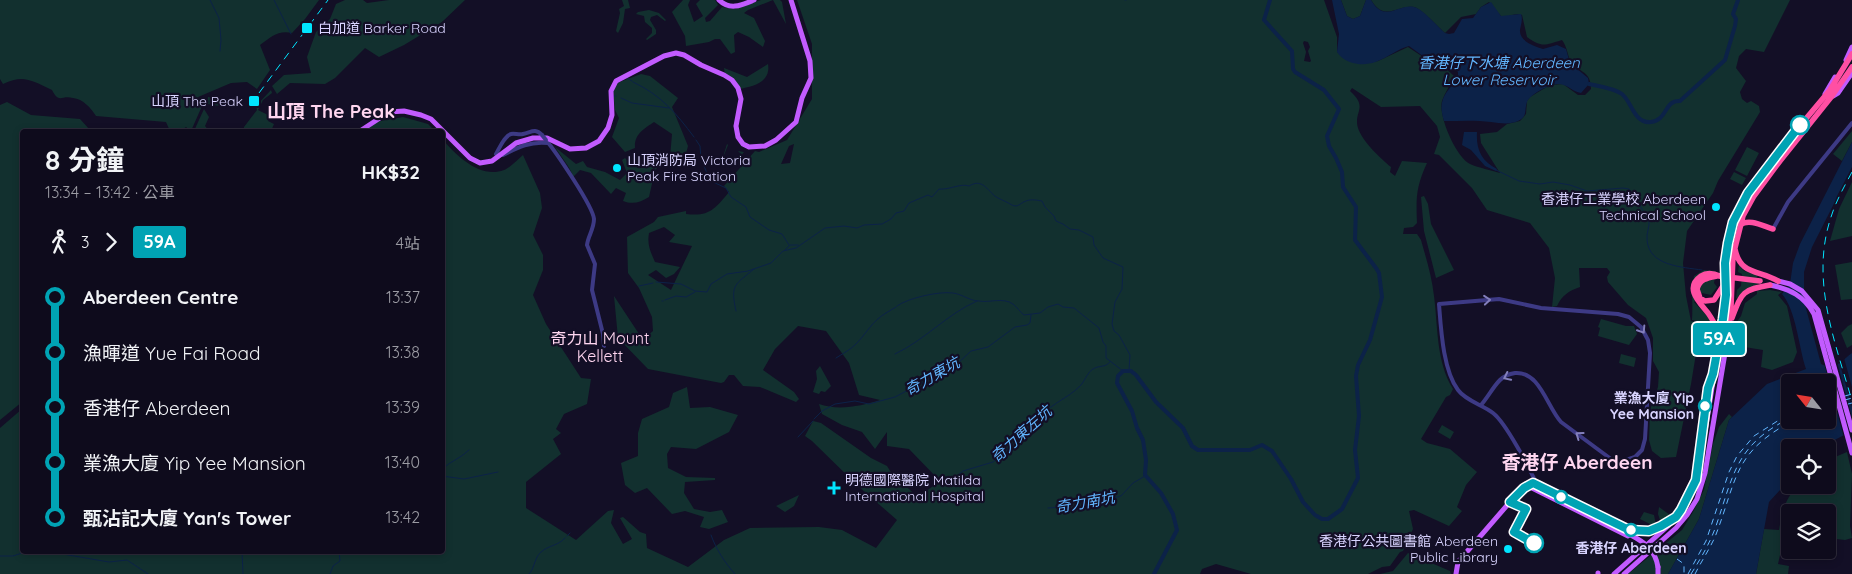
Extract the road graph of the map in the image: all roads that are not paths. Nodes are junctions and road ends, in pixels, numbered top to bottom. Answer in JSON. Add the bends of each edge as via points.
{"nodes":[{"id":1,"x":719,"y":0,"type":"edge"},
{"id":2,"x":754,"y":0,"type":"edge"},
{"id":3,"x":791,"y":0,"type":"edge"},
{"id":4,"x":1852,"y":46,"type":"edge"},
{"id":5,"x":1852,"y":54,"type":"edge"},
{"id":6,"x":1852,"y":67,"type":"edge"},
{"id":7,"x":1852,"y":73,"type":"edge"},
{"id":8,"x":1824,"y":95,"type":"junction"},
{"id":9,"x":1832,"y":96,"type":"junction"},
{"id":10,"x":1852,"y":123,"type":"edge"},
{"id":11,"x":363,"y":129,"type":"edge"},
{"id":12,"x":440,"y":129,"type":"edge"},
{"id":13,"x":445,"y":134,"type":"edge"},
{"id":14,"x":547,"y":141,"type":"junction"},
{"id":15,"x":497,"y":155,"type":"junction"},
{"id":16,"x":1747,"y":207,"type":"junction"},
{"id":17,"x":1750,"y":222,"type":"junction"},
{"id":18,"x":1740,"y":225,"type":"junction"},
{"id":19,"x":1773,"y":229,"type":"joint"},
{"id":20,"x":1735,"y":247,"type":"junction"},
{"id":21,"x":1778,"y":281,"type":"junction"},
{"id":22,"x":1725,"y":284,"type":"junction"},
{"id":23,"x":1769,"y":284,"type":"junction"},
{"id":24,"x":1698,"y":299,"type":"junction"},
{"id":25,"x":1729,"y":324,"type":"junction"},
{"id":26,"x":1720,"y":334,"type":"junction"},
{"id":27,"x":604,"y":346,"type":"dead end"},
{"id":28,"x":1726,"y":347,"type":"joint"},
{"id":29,"x":1717,"y":356,"type":"joint"},
{"id":30,"x":1482,"y":405,"type":"junction"},
{"id":31,"x":1852,"y":430,"type":"edge"},
{"id":32,"x":1852,"y":453,"type":"edge"},
{"id":33,"x":1534,"y":476,"type":"junction"},
{"id":34,"x":1529,"y":484,"type":"junction"},
{"id":35,"x":1524,"y":488,"type":"junction"},
{"id":36,"x":1537,"y":488,"type":"junction"},
{"id":37,"x":1588,"y":511,"type":"junction"},
{"id":38,"x":1676,"y":517,"type":"junction"},
{"id":39,"x":1629,"y":535,"type":"junction"},
{"id":40,"x":1634,"y":567,"type":"junction"},
{"id":41,"x":1456,"y":574,"type":"edge"},
{"id":42,"x":1614,"y":574,"type":"edge"},
{"id":43,"x":1624,"y":574,"type":"edge"},
{"id":44,"x":1629,"y":574,"type":"edge"},
{"id":45,"x":1657,"y":574,"type":"edge"}],
"edges":[{"from":1,"to":2,"type":"main road","via":[[733,6]]},
{"from":3,"to":15,"type":"main road","via":[[809,58],[811,76],[796,122],[770,143],[752,148],[739,139],[735,129],[741,99],[732,80],[674,53],[616,80],[611,91],[609,126],[594,144],[574,149],[547,138],[533,138],[516,142]]},
{"from":4,"to":8,"type":"main road"},
{"from":5,"to":8,"type":"highway"},
{"from":6,"to":9,"type":"highway"},
{"from":7,"to":9,"type":"main road","via":[[1838,93]]},
{"from":8,"to":22,"type":"highway","via":[[1742,202],[1730,232]]},
{"from":9,"to":16,"type":"highway"},
{"from":10,"to":19,"type":"street","via":[[1788,202]]},
{"from":11,"to":12,"type":"main road","via":[[395,110],[421,115]]},
{"from":13,"to":15,"type":"main road","via":[[474,161],[487,163]]},
{"from":14,"to":15,"type":"street"},
{"from":14,"to":15,"type":"street","bridge":true,"via":[[532,130],[508,135]]},
{"from":14,"to":27,"type":"street","via":[[593,214],[587,245],[595,264],[592,290]]},
{"from":16,"to":17,"type":"highway"},
{"from":16,"to":18,"type":"highway"},
{"from":17,"to":18,"type":"highway"},
{"from":17,"to":19,"type":"highway"},
{"from":18,"to":20,"type":"highway"},
{"from":20,"to":21,"type":"highway","via":[[1740,264]]},
{"from":20,"to":25,"type":"highway"},
{"from":21,"to":23,"type":"highway"},
{"from":21,"to":31,"type":"main road","via":[[1802,291],[1820,314]]},
{"from":22,"to":24,"type":"highway","via":[[1714,300]]},
{"from":22,"to":26,"type":"highway","via":[[1726,300]]},
{"from":23,"to":24,"type":"highway","bridge":true,"via":[[1720,276],[1707,278],[1697,289]]},
{"from":23,"to":25,"type":"highway","via":[[1743,295],[1737,301]]},
{"from":23,"to":32,"type":"main road","via":[[1800,296],[1814,314]]},
{"from":24,"to":26,"type":"highway"},
{"from":25,"to":28,"type":"highway"},
{"from":26,"to":29,"type":"highway"},
{"from":28,"to":40,"type":"main road","via":[[1699,493],[1676,528]]},
{"from":29,"to":38,"type":"main road","via":[[1699,469],[1690,495]]},
{"from":30,"to":30,"type":"street","one_way":true,"via":[[1461,393],[1454,384],[1443,341],[1439,304],[1499,299],[1542,308],[1618,314],[1635,321],[1647,337],[1650,358],[1646,439],[1641,452],[1632,459],[1611,459],[1561,422],[1537,384],[1524,374],[1503,377]]},
{"from":30,"to":33,"type":"street","via":[[1500,418]]},
{"from":33,"to":34,"type":"main road"},
{"from":33,"to":36,"type":"street"},
{"from":34,"to":35,"type":"main road"},
{"from":34,"to":36,"type":"main road","via":[[1533,483]]},
{"from":35,"to":36,"type":"main road"},
{"from":35,"to":41,"type":"main road","via":[[1458,562]]},
{"from":36,"to":37,"type":"main road"},
{"from":36,"to":39,"type":"main road","via":[[1578,512]]},
{"from":37,"to":38,"type":"main road","via":[[1637,531],[1649,531]]},
{"from":37,"to":39,"type":"main road"},
{"from":38,"to":42,"type":"main road"},
{"from":39,"to":45,"type":"main road","bridge":true,"via":[[1651,549],[1656,557]]},
{"from":40,"to":43,"type":"main road"},
{"from":40,"to":44,"type":"main road"}]}
